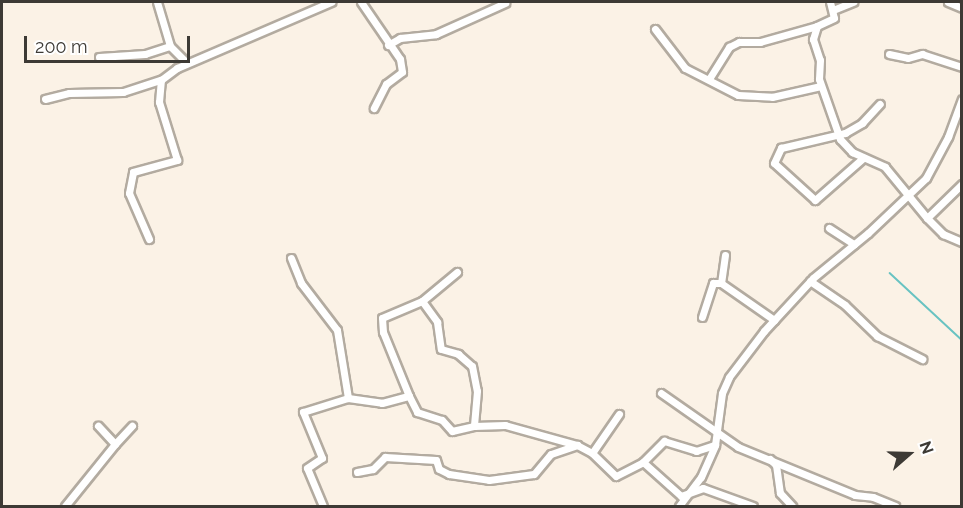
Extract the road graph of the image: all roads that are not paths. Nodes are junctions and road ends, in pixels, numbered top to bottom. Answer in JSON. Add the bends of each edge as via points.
{"nodes":[{"id":1,"x":157,"y":2,"type":"edge"},
{"id":2,"x":331,"y":2,"type":"edge"},
{"id":3,"x":361,"y":2,"type":"edge"},
{"id":4,"x":830,"y":2,"type":"edge"},
{"id":5,"x":853,"y":2,"type":"edge"},
{"id":6,"x":948,"y":2,"type":"edge"},
{"id":7,"x":505,"y":3,"type":"edge"},
{"id":8,"x":960,"y":6,"type":"edge"},
{"id":9,"x":833,"y":10,"type":"junction"},
{"id":10,"x":817,"y":26,"type":"junction"},
{"id":11,"x":656,"y":29,"type":"dead end"},
{"id":12,"x":388,"y":45,"type":"junction"},
{"id":13,"x":170,"y":46,"type":"junction"},
{"id":14,"x":889,"y":54,"type":"dead end"},
{"id":15,"x":99,"y":57,"type":"dead end"},
{"id":16,"x":187,"y":63,"type":"junction"},
{"id":17,"x":962,"y":67,"type":"edge"},
{"id":18,"x":709,"y":79,"type":"junction"},
{"id":19,"x":161,"y":80,"type":"junction"},
{"id":20,"x":821,"y":86,"type":"junction"},
{"id":21,"x":45,"y":99,"type":"dead end"},
{"id":22,"x":962,"y":99,"type":"edge"},
{"id":23,"x":880,"y":104,"type":"dead end"},
{"id":24,"x":374,"y":108,"type":"dead end"},
{"id":25,"x":839,"y":135,"type":"junction"},
{"id":26,"x":863,"y":158,"type":"junction"},
{"id":27,"x":962,"y":184,"type":"edge"},
{"id":28,"x":907,"y":196,"type":"junction"},
{"id":29,"x":927,"y":218,"type":"junction"},
{"id":30,"x":829,"y":228,"type":"dead end"},
{"id":31,"x":148,"y":239,"type":"dead end"},
{"id":32,"x":962,"y":243,"type":"edge"},
{"id":33,"x":854,"y":244,"type":"junction"},
{"id":34,"x":725,"y":255,"type":"dead end"},
{"id":35,"x":291,"y":258,"type":"dead end"},
{"id":36,"x":457,"y":272,"type":"dead end"},
{"id":37,"x":810,"y":281,"type":"junction"},
{"id":38,"x":721,"y":283,"type":"junction"},
{"id":39,"x":422,"y":301,"type":"junction"},
{"id":40,"x":702,"y":317,"type":"dead end"},
{"id":41,"x":774,"y":320,"type":"junction"},
{"id":42,"x":922,"y":359,"type":"dead end"},
{"id":43,"x":661,"y":393,"type":"dead end"},
{"id":44,"x":409,"y":396,"type":"junction"},
{"id":45,"x":348,"y":398,"type":"junction"},
{"id":46,"x":619,"y":414,"type":"dead end"},
{"id":47,"x":98,"y":426,"type":"dead end"},
{"id":48,"x":132,"y":426,"type":"dead end"},
{"id":49,"x":474,"y":426,"type":"junction"},
{"id":50,"x":717,"y":435,"type":"junction"},
{"id":51,"x":115,"y":444,"type":"junction"},
{"id":52,"x":577,"y":445,"type":"junction"},
{"id":53,"x":715,"y":445,"type":"junction"},
{"id":54,"x":592,"y":453,"type":"junction"},
{"id":55,"x":769,"y":457,"type":"junction"},
{"id":56,"x":643,"y":462,"type":"junction"},
{"id":57,"x":357,"y":472,"type":"dead end"},
{"id":58,"x":688,"y":496,"type":"junction"},
{"id":59,"x":65,"y":507,"type":"edge"},
{"id":60,"x":323,"y":507,"type":"edge"},
{"id":61,"x":679,"y":507,"type":"edge"},
{"id":62,"x":753,"y":507,"type":"edge"},
{"id":63,"x":792,"y":507,"type":"edge"},
{"id":64,"x":895,"y":507,"type":"edge"}],
"edges":[{"from":1,"to":13,"type":"street"},
{"from":2,"to":16,"type":"street"},
{"from":3,"to":12,"type":"street"},
{"from":4,"to":9,"type":"street"},
{"from":5,"to":9,"type":"street"},
{"from":6,"to":8,"type":"street"},
{"from":7,"to":12,"type":"street","via":[[436,34],[400,38]]},
{"from":9,"to":10,"type":"street","via":[[834,18]]},
{"from":10,"to":18,"type":"street","via":[[760,42],[739,42],[729,47]]},
{"from":10,"to":20,"type":"street","via":[[813,39],[820,60]]},
{"from":11,"to":18,"type":"street","via":[[685,68]]},
{"from":12,"to":24,"type":"street","via":[[399,59],[402,72],[386,84]]},
{"from":13,"to":15,"type":"street","via":[[145,54]]},
{"from":13,"to":16,"type":"street"},
{"from":14,"to":17,"type":"street","via":[[908,58],[922,54]]},
{"from":16,"to":19,"type":"street"},
{"from":18,"to":20,"type":"street","via":[[738,95],[800,93]]},
{"from":19,"to":21,"type":"street","via":[[123,92],[69,93]]},
{"from":19,"to":31,"type":"street","via":[[159,102],[177,160],[133,172],[129,193]]},
{"from":20,"to":25,"type":"street"},
{"from":22,"to":28,"type":"street","via":[[929,174]]},
{"from":23,"to":25,"type":"street","via":[[862,123]]},
{"from":25,"to":26,"type":"street","via":[[847,148]]},
{"from":25,"to":26,"type":"street","via":[[781,148],[774,163],[815,200]]},
{"from":26,"to":28,"type":"street","via":[[885,167]]},
{"from":27,"to":29,"type":"street"},
{"from":28,"to":29,"type":"street"},
{"from":28,"to":33,"type":"street"},
{"from":29,"to":32,"type":"street","via":[[944,234]]},
{"from":30,"to":33,"type":"street"},
{"from":33,"to":37,"type":"street"},
{"from":34,"to":38,"type":"street"},
{"from":35,"to":45,"type":"street","via":[[301,283],[337,330]]},
{"from":36,"to":39,"type":"street"},
{"from":37,"to":41,"type":"street"},
{"from":37,"to":42,"type":"street","via":[[845,305],[877,336]]},
{"from":38,"to":40,"type":"street","via":[[713,283]]},
{"from":38,"to":41,"type":"street"},
{"from":39,"to":44,"type":"street","via":[[382,318],[383,332]]},
{"from":39,"to":49,"type":"street","via":[[437,321],[441,349],[458,354],[472,366],[477,391]]},
{"from":41,"to":50,"type":"street","via":[[729,377],[722,393]]},
{"from":43,"to":50,"type":"street"},
{"from":44,"to":45,"type":"street","via":[[382,403]]},
{"from":44,"to":49,"type":"street","via":[[417,411],[442,420],[452,431]]},
{"from":45,"to":60,"type":"street","via":[[303,412],[322,458],[307,468]]},
{"from":46,"to":54,"type":"street"},
{"from":47,"to":51,"type":"street"},
{"from":48,"to":51,"type":"street"},
{"from":49,"to":52,"type":"street","via":[[505,425]]},
{"from":50,"to":53,"type":"street"},
{"from":50,"to":55,"type":"street"},
{"from":51,"to":59,"type":"street"},
{"from":52,"to":54,"type":"street"},
{"from":52,"to":57,"type":"street","via":[[552,454],[534,474],[489,480],[449,474],[440,469],[436,460],[386,457],[373,469]]},
{"from":53,"to":56,"type":"street","via":[[696,451],[664,441]]},
{"from":53,"to":58,"type":"street"},
{"from":54,"to":56,"type":"street","via":[[616,476]]},
{"from":55,"to":63,"type":"street","via":[[776,465],[780,493]]},
{"from":55,"to":64,"type":"street","via":[[855,495],[873,497]]},
{"from":56,"to":58,"type":"street","via":[[681,496]]},
{"from":58,"to":61,"type":"street"},
{"from":58,"to":62,"type":"street","via":[[703,488]]}]}
